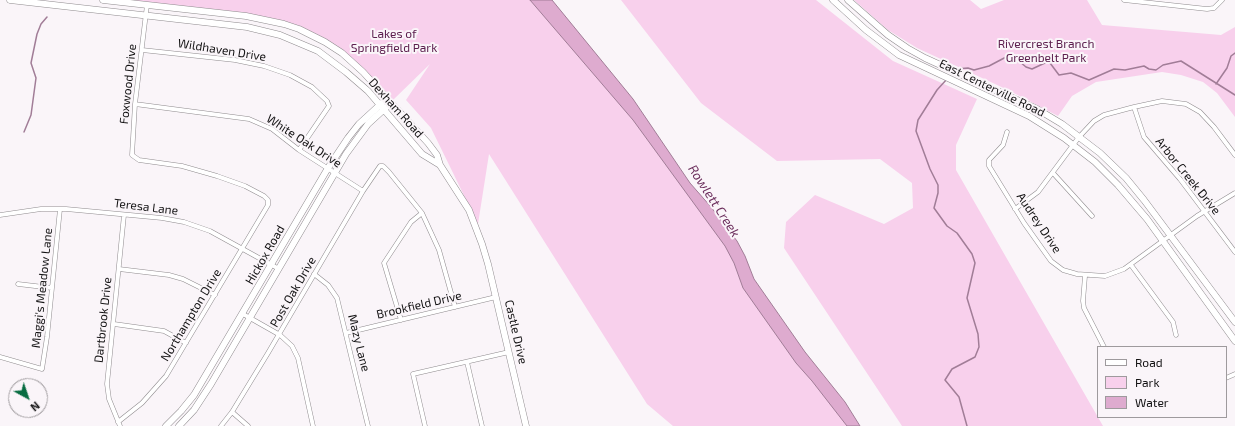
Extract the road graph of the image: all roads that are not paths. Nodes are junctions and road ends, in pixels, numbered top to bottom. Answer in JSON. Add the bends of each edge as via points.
{"nodes":[{"id":1,"x":10,"y":0,"type":"edge"},
{"id":2,"x":103,"y":0,"type":"edge"},
{"id":3,"x":833,"y":0,"type":"edge"},
{"id":4,"x":848,"y":0,"type":"edge"},
{"id":5,"x":1124,"y":0,"type":"edge"},
{"id":6,"x":1222,"y":0,"type":"edge"},
{"id":7,"x":147,"y":5,"type":"junction"},
{"id":8,"x":146,"y":16,"type":"junction"},
{"id":9,"x":142,"y":50,"type":"junction"},
{"id":10,"x":389,"y":100,"type":"junction"},
{"id":11,"x":136,"y":104,"type":"junction"},
{"id":12,"x":382,"y":106,"type":"junction"},
{"id":13,"x":1134,"y":107,"type":"junction"},
{"id":14,"x":1007,"y":132,"type":"dead end"},
{"id":15,"x":1079,"y":137,"type":"junction"},
{"id":16,"x":1073,"y":145,"type":"junction"},
{"id":17,"x":299,"y":150,"type":"junction"},
{"id":18,"x":1235,"y":155,"type":"edge"},
{"id":19,"x":440,"y":165,"type":"junction"},
{"id":20,"x":328,"y":168,"type":"junction"},
{"id":21,"x":335,"y":173,"type":"junction"},
{"id":22,"x":1053,"y":173,"type":"junction"},
{"id":23,"x":363,"y":191,"type":"junction"},
{"id":24,"x":1235,"y":193,"type":"edge"},
{"id":25,"x":268,"y":205,"type":"joint"},
{"id":26,"x":60,"y":209,"type":"junction"},
{"id":27,"x":1015,"y":209,"type":"junction"},
{"id":28,"x":1204,"y":211,"type":"junction"},
{"id":29,"x":422,"y":214,"type":"junction"},
{"id":30,"x":0,"y":215,"type":"edge"},
{"id":31,"x":124,"y":215,"type":"junction"},
{"id":32,"x":1092,"y":216,"type":"dead end"},
{"id":33,"x":1170,"y":234,"type":"junction"},
{"id":34,"x":1162,"y":240,"type":"junction"},
{"id":35,"x":482,"y":244,"type":"joint"},
{"id":36,"x":242,"y":248,"type":"junction"},
{"id":37,"x":1235,"y":252,"type":"edge"},
{"id":38,"x":272,"y":264,"type":"junction"},
{"id":39,"x":1131,"y":265,"type":"junction"},
{"id":40,"x":279,"y":268,"type":"junction"},
{"id":41,"x":119,"y":269,"type":"junction"},
{"id":42,"x":314,"y":274,"type":"junction"},
{"id":43,"x":1085,"y":276,"type":"junction"},
{"id":44,"x":18,"y":284,"type":"dead end"},
{"id":45,"x":52,"y":288,"type":"junction"},
{"id":46,"x":215,"y":295,"type":"junction"},
{"id":47,"x":496,"y":297,"type":"junction"},
{"id":48,"x":455,"y":307,"type":"junction"},
{"id":49,"x":243,"y":314,"type":"junction"},
{"id":50,"x":251,"y":318,"type":"junction"},
{"id":51,"x":401,"y":320,"type":"junction"},
{"id":52,"x":1235,"y":322,"type":"edge"},
{"id":53,"x":114,"y":324,"type":"junction"},
{"id":54,"x":346,"y":333,"type":"junction"},
{"id":55,"x":280,"y":335,"type":"junction"},
{"id":56,"x":1176,"y":335,"type":"dead end"},
{"id":57,"x":1235,"y":340,"type":"edge"},
{"id":58,"x":186,"y":343,"type":"junction"},
{"id":59,"x":1103,"y":346,"type":"edge"},
{"id":60,"x":509,"y":352,"type":"junction"},
{"id":61,"x":0,"y":357,"type":"edge"},
{"id":62,"x":467,"y":362,"type":"junction"},
{"id":63,"x":232,"y":412,"type":"junction"},
{"id":64,"x":119,"y":424,"type":"edge"},
{"id":65,"x":166,"y":426,"type":"edge"},
{"id":66,"x":179,"y":426,"type":"edge"},
{"id":67,"x":221,"y":426,"type":"edge"},
{"id":68,"x":248,"y":426,"type":"edge"},
{"id":69,"x":312,"y":426,"type":"edge"},
{"id":70,"x":368,"y":426,"type":"edge"},
{"id":71,"x":425,"y":426,"type":"edge"},
{"id":72,"x":482,"y":426,"type":"edge"},
{"id":73,"x":526,"y":426,"type":"edge"}],
"edges":[{"from":1,"to":8,"type":"street","name":"Dexham Road"},
{"from":2,"to":7,"type":"street","name":"Dexham Road"},
{"from":3,"to":16,"type":"street","name":"East Centerville Road","via":[[898,55],[1029,116]]},
{"from":4,"to":15,"type":"street","name":"East Centerville Road","via":[[888,35],[925,58],[1037,109]]},
{"from":5,"to":6,"type":"street","via":[[1207,9],[1214,8]]},
{"from":7,"to":8,"type":"street","name":"Foxwood Drive"},
{"from":7,"to":10,"type":"street","name":"Dexham Road","via":[[246,16],[299,29],[342,53]]},
{"from":8,"to":9,"type":"street","name":"Foxwood Drive"},
{"from":8,"to":12,"type":"street","name":"Dexham Road","via":[[247,27],[280,34],[306,45],[332,61]]},
{"from":9,"to":11,"type":"street","name":"Foxwood Drive"},
{"from":9,"to":17,"type":"street","name":"Wildhaven Drive","via":[[235,60],[264,66],[290,75],[312,87],[329,106]]},
{"from":10,"to":12,"type":"street","name":"Hickox Road"},
{"from":10,"to":19,"type":"street","name":"Dexham Road","via":[[428,143],[437,155]]},
{"from":11,"to":17,"type":"street","name":"White Oak Drive","via":[[249,119],[272,129]]},
{"from":11,"to":25,"type":"street","name":"Foxwood Drive","via":[[131,152],[134,158],[182,166],[217,176],[264,196],[268,200]]},
{"from":12,"to":19,"type":"street","name":"Dexham Road","via":[[422,154]]},
{"from":12,"to":20,"type":"street","name":"Hickox Road","via":[[359,124]]},
{"from":12,"to":21,"type":"street","name":"Hickox Road"},
{"from":13,"to":15,"type":"street","via":[[1099,117]]},
{"from":13,"to":18,"type":"street","via":[[1162,101],[1186,104],[1200,112]]},
{"from":13,"to":28,"type":"street","name":"Arbor Creek Drive","via":[[1144,136]]},
{"from":14,"to":27,"type":"street","name":"Audrey Drive","via":[[1003,145],[989,163]]},
{"from":15,"to":16,"type":"street"},
{"from":15,"to":33,"type":"street","name":"East Centerville Road","via":[[1126,178]]},
{"from":16,"to":22,"type":"street"},
{"from":16,"to":34,"type":"street","name":"East Centerville Road","via":[[1108,175]]},
{"from":17,"to":20,"type":"street","name":"White Oak Drive"},
{"from":19,"to":35,"type":"street","name":"Dexham Road","via":[[469,210]]},
{"from":20,"to":21,"type":"street","name":"White Oak Drive"},
{"from":20,"to":38,"type":"street","name":"Hickox Road"},
{"from":21,"to":23,"type":"street","name":"White Oak Drive"},
{"from":21,"to":40,"type":"street","name":"Hickox Road"},
{"from":22,"to":27,"type":"street","via":[[1038,192]]},
{"from":22,"to":32,"type":"street"},
{"from":23,"to":29,"type":"street","name":"Post Oak Drive","via":[[380,166],[383,166]]},
{"from":23,"to":42,"type":"street","name":"Post Oak Drive"},
{"from":24,"to":28,"type":"street","name":"Audrey Drive"},
{"from":25,"to":36,"type":"street","name":"Northampton Drive"},
{"from":26,"to":30,"type":"street","name":"Teresa Lane"},
{"from":26,"to":31,"type":"street","name":"Teresa Lane"},
{"from":26,"to":45,"type":"street","name":"Maggi's Meadow Lane"},
{"from":27,"to":43,"type":"street","name":"Audrey Drive","via":[[1051,261],[1063,270]]},
{"from":28,"to":33,"type":"street","name":"Audrey Drive"},
{"from":28,"to":37,"type":"street","name":"Arbor Creek Drive"},
{"from":29,"to":48,"type":"street","via":[[439,250]]},
{"from":29,"to":51,"type":"street","via":[[411,222],[384,263]]},
{"from":31,"to":36,"type":"street","name":"Teresa Lane","via":[[184,222],[210,231]]},
{"from":31,"to":41,"type":"street","name":"Dartbrook Drive"},
{"from":33,"to":34,"type":"street","name":"Audrey Drive"},
{"from":33,"to":52,"type":"street","name":"East Centerville Road"},
{"from":34,"to":39,"type":"street","name":"Audrey Drive"},
{"from":34,"to":57,"type":"street","name":"East Centerville Road"},
{"from":35,"to":47,"type":"street","name":"Castle Drive"},
{"from":36,"to":38,"type":"street","name":"Teresa Lane"},
{"from":36,"to":46,"type":"street","name":"Northampton Drive"},
{"from":38,"to":40,"type":"street","name":"Teresa Lane"},
{"from":38,"to":49,"type":"street","name":"Hickox Road"},
{"from":39,"to":43,"type":"street","name":"Audrey Drive","via":[[1112,275]]},
{"from":39,"to":56,"type":"street","via":[[1173,322]]},
{"from":40,"to":50,"type":"street","name":"Hickox Road"},
{"from":41,"to":46,"type":"street","via":[[169,275]]},
{"from":41,"to":53,"type":"street","name":"Dartbrook Drive"},
{"from":42,"to":54,"type":"street","name":"Mazy Lane","via":[[334,291]]},
{"from":42,"to":55,"type":"street","name":"Post Oak Drive"},
{"from":43,"to":59,"type":"street","via":[[1084,308]]},
{"from":44,"to":45,"type":"street"},
{"from":45,"to":61,"type":"street","name":"Maggi's Meadow Lane","via":[[42,369]]},
{"from":46,"to":58,"type":"street","name":"Northampton Drive"},
{"from":47,"to":48,"type":"street","name":"Brookfield Drive"},
{"from":47,"to":60,"type":"street","name":"Castle Drive"},
{"from":48,"to":51,"type":"street","name":"Brookfield Drive"},
{"from":49,"to":50,"type":"street"},
{"from":49,"to":65,"type":"street","name":"Hickox Road","via":[[194,395]]},
{"from":50,"to":55,"type":"street"},
{"from":50,"to":66,"type":"street","name":"Hickox Road","via":[[201,400]]},
{"from":51,"to":54,"type":"street","name":"Brookfield Drive"},
{"from":53,"to":58,"type":"street","via":[[164,331]]},
{"from":53,"to":64,"type":"street","name":"Dartbrook Drive","via":[[107,384],[109,399]]},
{"from":54,"to":70,"type":"street","name":"Mazy Lane"},
{"from":55,"to":63,"type":"street","name":"Post Oak Drive"},
{"from":55,"to":69,"type":"street","via":[[295,352]]},
{"from":58,"to":64,"type":"street","name":"Northampton Drive","via":[[155,390]]},
{"from":60,"to":62,"type":"street"},
{"from":60,"to":73,"type":"street","name":"Castle Drive"},
{"from":62,"to":71,"type":"street","via":[[414,374]]},
{"from":62,"to":72,"type":"street"},
{"from":63,"to":67,"type":"street","name":"Post Oak Drive"},
{"from":63,"to":68,"type":"street"}]}
